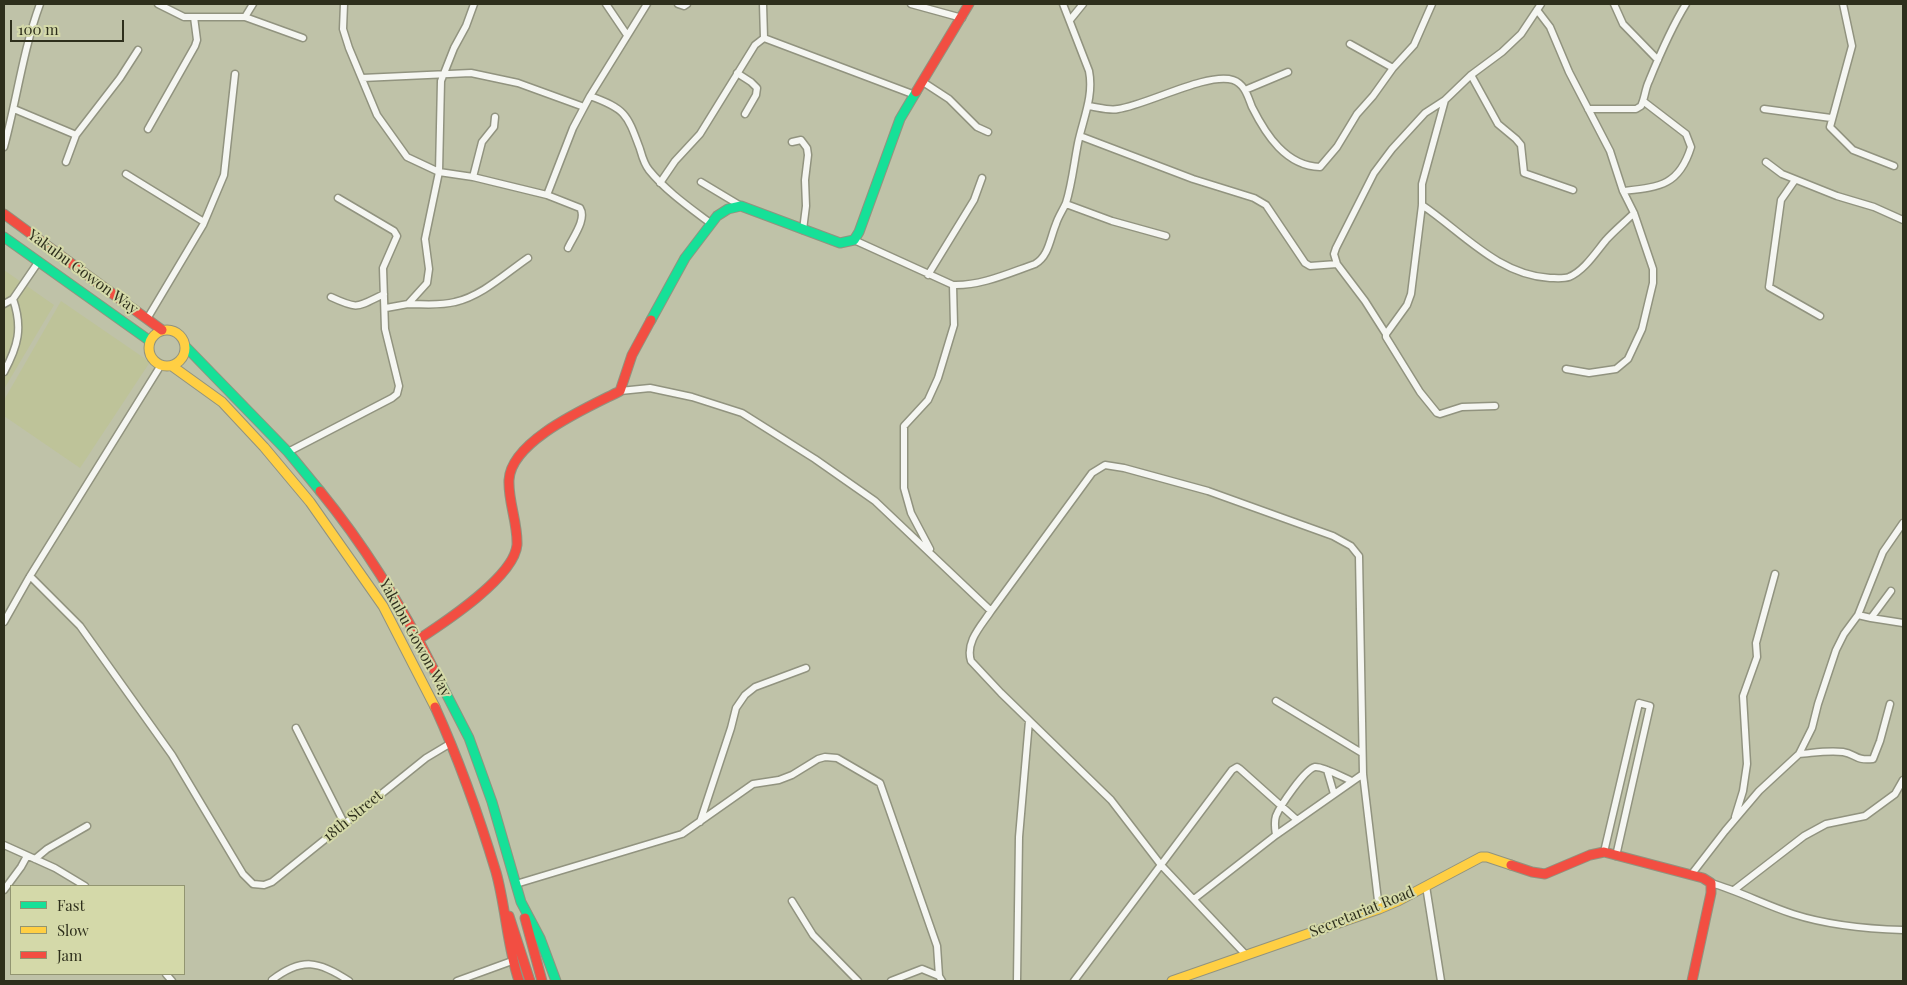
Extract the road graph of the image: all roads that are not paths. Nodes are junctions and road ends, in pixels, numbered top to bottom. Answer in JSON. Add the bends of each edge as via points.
{"nodes":[{"id":1,"x":40,"y":4,"type":"edge"},
{"id":2,"x":158,"y":4,"type":"edge"},
{"id":3,"x":253,"y":4,"type":"edge"},
{"id":4,"x":344,"y":4,"type":"edge"},
{"id":5,"x":474,"y":4,"type":"edge"},
{"id":6,"x":606,"y":4,"type":"edge"},
{"id":7,"x":647,"y":4,"type":"edge"},
{"id":8,"x":678,"y":4,"type":"edge"},
{"id":9,"x":687,"y":4,"type":"edge"},
{"id":10,"x":763,"y":4,"type":"edge"},
{"id":11,"x":911,"y":4,"type":"edge"},
{"id":12,"x":970,"y":4,"type":"edge"},
{"id":13,"x":1063,"y":4,"type":"edge"},
{"id":14,"x":1083,"y":4,"type":"edge"},
{"id":15,"x":1432,"y":4,"type":"edge"},
{"id":16,"x":1541,"y":4,"type":"edge"},
{"id":17,"x":1614,"y":4,"type":"edge"},
{"id":18,"x":1686,"y":4,"type":"edge"},
{"id":19,"x":1843,"y":4,"type":"edge"},
{"id":20,"x":1537,"y":10,"type":"junction"},
{"id":21,"x":194,"y":17,"type":"junction"},
{"id":22,"x":245,"y":17,"type":"junction"},
{"id":23,"x":962,"y":18,"type":"junction"},
{"id":24,"x":1070,"y":20,"type":"junction"},
{"id":25,"x":626,"y":35,"type":"junction"},
{"id":26,"x":303,"y":38,"type":"dead end"},
{"id":27,"x":764,"y":38,"type":"junction"},
{"id":28,"x":1350,"y":44,"type":"dead end"},
{"id":29,"x":138,"y":50,"type":"dead end"},
{"id":30,"x":1658,"y":60,"type":"junction"},
{"id":31,"x":1393,"y":68,"type":"junction"},
{"id":32,"x":1288,"y":72,"type":"dead end"},
{"id":33,"x":737,"y":73,"type":"junction"},
{"id":34,"x":235,"y":74,"type":"dead end"},
{"id":35,"x":443,"y":74,"type":"junction"},
{"id":36,"x":1471,"y":75,"type":"junction"},
{"id":37,"x":362,"y":78,"type":"junction"},
{"id":38,"x":923,"y":82,"type":"junction"},
{"id":39,"x":1245,"y":90,"type":"junction"},
{"id":40,"x":915,"y":95,"type":"junction"},
{"id":41,"x":590,"y":96,"type":"junction"},
{"id":42,"x":1445,"y":100,"type":"junction"},
{"id":43,"x":1644,"y":101,"type":"junction"},
{"id":44,"x":1088,"y":106,"type":"junction"},
{"id":45,"x":584,"y":107,"type":"junction"},
{"id":46,"x":1588,"y":109,"type":"junction"},
{"id":47,"x":1764,"y":109,"type":"dead end"},
{"id":48,"x":14,"y":110,"type":"junction"},
{"id":49,"x":745,"y":114,"type":"dead end"},
{"id":50,"x":495,"y":117,"type":"dead end"},
{"id":51,"x":1831,"y":118,"type":"junction"},
{"id":52,"x":148,"y":129,"type":"dead end"},
{"id":53,"x":988,"y":132,"type":"dead end"},
{"id":54,"x":76,"y":135,"type":"junction"},
{"id":55,"x":1080,"y":136,"type":"junction"},
{"id":56,"x":792,"y":142,"type":"dead end"},
{"id":57,"x":4,"y":147,"type":"edge"},
{"id":58,"x":66,"y":162,"type":"dead end"},
{"id":59,"x":1766,"y":162,"type":"dead end"},
{"id":60,"x":1894,"y":166,"type":"dead end"},
{"id":61,"x":438,"y":172,"type":"junction"},
{"id":62,"x":126,"y":174,"type":"dead end"},
{"id":63,"x":473,"y":177,"type":"junction"},
{"id":64,"x":982,"y":178,"type":"dead end"},
{"id":65,"x":1795,"y":180,"type":"junction"},
{"id":66,"x":701,"y":182,"type":"dead end"},
{"id":67,"x":660,"y":183,"type":"junction"},
{"id":68,"x":1573,"y":190,"type":"dead end"},
{"id":69,"x":1623,"y":192,"type":"junction"},
{"id":70,"x":547,"y":195,"type":"junction"},
{"id":71,"x":338,"y":198,"type":"dead end"},
{"id":72,"x":1066,"y":204,"type":"junction"},
{"id":73,"x":1422,"y":205,"type":"junction"},
{"id":74,"x":740,"y":206,"type":"junction"},
{"id":75,"x":1634,"y":213,"type":"junction"},
{"id":76,"x":4,"y":214,"type":"edge"},
{"id":77,"x":1903,"y":220,"type":"edge"},
{"id":78,"x":204,"y":222,"type":"junction"},
{"id":79,"x":710,"y":223,"type":"junction"},
{"id":80,"x":803,"y":230,"type":"junction"},
{"id":81,"x":1166,"y":236,"type":"dead end"},
{"id":82,"x":4,"y":237,"type":"edge"},
{"id":83,"x":854,"y":240,"type":"junction"},
{"id":84,"x":568,"y":248,"type":"dead end"},
{"id":85,"x":528,"y":258,"type":"dead end"},
{"id":86,"x":39,"y":261,"type":"junction"},
{"id":87,"x":1337,"y":264,"type":"junction"},
{"id":88,"x":928,"y":275,"type":"junction"},
{"id":89,"x":953,"y":285,"type":"junction"},
{"id":90,"x":384,"y":294,"type":"junction"},
{"id":91,"x":331,"y":297,"type":"dead end"},
{"id":92,"x":13,"y":299,"type":"junction"},
{"id":93,"x":4,"y":304,"type":"edge"},
{"id":94,"x":408,"y":304,"type":"junction"},
{"id":95,"x":386,"y":308,"type":"junction"},
{"id":96,"x":1820,"y":316,"type":"dead end"},
{"id":97,"x":147,"y":318,"type":"junction"},
{"id":98,"x":162,"y":330,"type":"junction"},
{"id":99,"x":1386,"y":334,"type":"junction"},
{"id":100,"x":150,"y":341,"type":"junction"},
{"id":101,"x":186,"y":347,"type":"junction"},
{"id":102,"x":161,"y":365,"type":"junction"},
{"id":103,"x":172,"y":366,"type":"junction"},
{"id":104,"x":1566,"y":370,"type":"dead end"},
{"id":105,"x":4,"y":372,"type":"edge"},
{"id":106,"x":620,"y":390,"type":"junction"},
{"id":107,"x":1494,"y":406,"type":"dead end"},
{"id":108,"x":288,"y":452,"type":"junction"},
{"id":109,"x":1903,"y":524,"type":"edge"},
{"id":110,"x":932,"y":554,"type":"junction"},
{"id":111,"x":1775,"y":574,"type":"dead end"},
{"id":112,"x":30,"y":576,"type":"junction"},
{"id":113,"x":1891,"y":591,"type":"dead end"},
{"id":114,"x":991,"y":611,"type":"junction"},
{"id":115,"x":1858,"y":615,"type":"junction"},
{"id":116,"x":1871,"y":618,"type":"junction"},
{"id":117,"x":4,"y":622,"type":"edge"},
{"id":118,"x":1903,"y":623,"type":"edge"},
{"id":119,"x":419,"y":640,"type":"junction"},
{"id":120,"x":806,"y":668,"type":"dead end"},
{"id":121,"x":1276,"y":701,"type":"dead end"},
{"id":122,"x":1890,"y":704,"type":"dead end"},
{"id":123,"x":1029,"y":720,"type":"junction"},
{"id":124,"x":296,"y":728,"type":"dead end"},
{"id":125,"x":451,"y":742,"type":"junction"},
{"id":126,"x":1362,"y":753,"type":"junction"},
{"id":127,"x":1799,"y":754,"type":"junction"},
{"id":128,"x":1327,"y":770,"type":"junction"},
{"id":129,"x":1363,"y":774,"type":"junction"},
{"id":130,"x":1903,"y":780,"type":"edge"},
{"id":131,"x":1352,"y":781,"type":"junction"},
{"id":132,"x":1334,"y":794,"type":"junction"},
{"id":133,"x":1282,"y":806,"type":"junction"},
{"id":134,"x":1296,"y":820,"type":"junction"},
{"id":135,"x":1734,"y":820,"type":"junction"},
{"id":136,"x":344,"y":823,"type":"junction"},
{"id":137,"x":699,"y":823,"type":"junction"},
{"id":138,"x":86,"y":826,"type":"dead end"},
{"id":139,"x":1276,"y":835,"type":"junction"},
{"id":140,"x":4,"y":845,"type":"edge"},
{"id":141,"x":1604,"y":852,"type":"junction"},
{"id":142,"x":27,"y":856,"type":"junction"},
{"id":143,"x":1616,"y":856,"type":"junction"},
{"id":144,"x":35,"y":859,"type":"junction"},
{"id":145,"x":1161,"y":865,"type":"junction"},
{"id":146,"x":1691,"y":876,"type":"junction"},
{"id":147,"x":1711,"y":883,"type":"junction"},
{"id":148,"x":516,"y":884,"type":"junction"},
{"id":149,"x":83,"y":885,"type":"edge"},
{"id":150,"x":1426,"y":886,"type":"junction"},
{"id":151,"x":4,"y":890,"type":"edge"},
{"id":152,"x":1734,"y":890,"type":"junction"},
{"id":153,"x":502,"y":898,"type":"junction"},
{"id":154,"x":1194,"y":899,"type":"junction"},
{"id":155,"x":792,"y":901,"type":"dead end"},
{"id":156,"x":521,"y":902,"type":"junction"},
{"id":157,"x":1379,"y":909,"type":"junction"},
{"id":158,"x":1903,"y":930,"type":"edge"},
{"id":159,"x":1246,"y":955,"type":"junction"},
{"id":160,"x":512,"y":960,"type":"junction"},
{"id":161,"x":940,"y":979,"type":"edge"},
{"id":162,"x":272,"y":980,"type":"dead end"},
{"id":163,"x":349,"y":981,"type":"edge"},
{"id":164,"x":457,"y":981,"type":"edge"},
{"id":165,"x":519,"y":981,"type":"edge"},
{"id":166,"x":530,"y":981,"type":"edge"},
{"id":167,"x":542,"y":981,"type":"edge"},
{"id":168,"x":556,"y":981,"type":"edge"},
{"id":169,"x":858,"y":981,"type":"edge"},
{"id":170,"x":891,"y":981,"type":"edge"},
{"id":171,"x":1017,"y":981,"type":"edge"},
{"id":172,"x":1074,"y":981,"type":"edge"},
{"id":173,"x":1172,"y":981,"type":"edge"},
{"id":174,"x":1440,"y":981,"type":"edge"},
{"id":175,"x":1692,"y":981,"type":"edge"}],
"edges":[{"from":1,"to":48,"type":"street","via":[[26,46]]},
{"from":2,"to":21,"type":"street","via":[[184,17]]},
{"from":3,"to":22,"type":"street"},
{"from":4,"to":37,"type":"street","via":[[343,29]]},
{"from":5,"to":35,"type":"street"},
{"from":6,"to":25,"type":"street"},
{"from":7,"to":25,"type":"street"},
{"from":8,"to":9,"type":"street"},
{"from":10,"to":27,"type":"street"},
{"from":11,"to":23,"type":"street"},
{"from":12,"to":23,"type":"main road"},
{"from":13,"to":24,"type":"street"},
{"from":14,"to":24,"type":"street"},
{"from":15,"to":31,"type":"street","via":[[1414,45]]},
{"from":16,"to":20,"type":"street"},
{"from":17,"to":30,"type":"street","via":[[1623,24]]},
{"from":18,"to":30,"type":"street"},
{"from":19,"to":51,"type":"street","via":[[1852,46]]},
{"from":20,"to":36,"type":"street","via":[[1521,34]]},
{"from":20,"to":46,"type":"street","via":[[1550,27]]},
{"from":21,"to":22,"type":"street"},
{"from":21,"to":52,"type":"street","via":[[195,46]]},
{"from":22,"to":26,"type":"street"},
{"from":23,"to":38,"type":"main road"},
{"from":24,"to":44,"type":"street","via":[[1089,71]]},
{"from":25,"to":41,"type":"street"},
{"from":27,"to":33,"type":"street","via":[[755,45]]},
{"from":27,"to":40,"type":"street"},
{"from":28,"to":31,"type":"street"},
{"from":29,"to":54,"type":"street"},
{"from":30,"to":43,"type":"street"},
{"from":31,"to":39,"type":"street","via":[[1320,166],[1291,159],[1282,152],[1263,126]]},
{"from":32,"to":39,"type":"street"},
{"from":33,"to":49,"type":"street","via":[[757,88]]},
{"from":33,"to":67,"type":"street","via":[[700,134]]},
{"from":34,"to":78,"type":"street","via":[[224,175]]},
{"from":35,"to":37,"type":"street"},
{"from":35,"to":45,"type":"street","via":[[471,73],[512,81]]},
{"from":35,"to":61,"type":"street"},
{"from":36,"to":42,"type":"street"},
{"from":36,"to":68,"type":"street","via":[[1498,124],[1521,145],[1524,172]]},
{"from":37,"to":61,"type":"street","via":[[377,115],[407,157]]},
{"from":38,"to":40,"type":"main road"},
{"from":38,"to":53,"type":"street","via":[[949,99],[977,127]]},
{"from":39,"to":44,"type":"street","via":[[1227,78],[1115,110]]},
{"from":40,"to":83,"type":"main road","via":[[897,127]]},
{"from":41,"to":45,"type":"street"},
{"from":41,"to":67,"type":"street","via":[[622,111],[647,168]]},
{"from":42,"to":73,"type":"street","via":[[1424,176]]},
{"from":42,"to":87,"type":"street","via":[[1425,113],[1374,173],[1336,248]]},
{"from":43,"to":46,"type":"street","via":[[1636,109]]},
{"from":43,"to":69,"type":"street","via":[[1686,134],[1691,147],[1682,170],[1672,179],[1654,188]]},
{"from":44,"to":55,"type":"street"},
{"from":45,"to":70,"type":"street"},
{"from":46,"to":69,"type":"street","via":[[1610,151]]},
{"from":47,"to":51,"type":"street"},
{"from":48,"to":54,"type":"street"},
{"from":48,"to":57,"type":"street"},
{"from":50,"to":63,"type":"street","via":[[494,127],[482,142]]},
{"from":51,"to":60,"type":"street","via":[[1830,127],[1853,150]]},
{"from":54,"to":58,"type":"street"},
{"from":55,"to":72,"type":"street"},
{"from":55,"to":87,"type":"street","via":[[1193,179],[1254,198],[1266,205],[1305,263],[1310,266]]},
{"from":56,"to":80,"type":"street","via":[[801,140],[808,155]]},
{"from":59,"to":65,"type":"street"},
{"from":61,"to":63,"type":"street"},
{"from":61,"to":94,"type":"street","via":[[425,239],[430,269],[427,283]]},
{"from":62,"to":78,"type":"street"},
{"from":63,"to":70,"type":"street"},
{"from":64,"to":88,"type":"street","via":[[974,200]]},
{"from":65,"to":77,"type":"street","via":[[1862,202]]},
{"from":65,"to":96,"type":"street","via":[[1781,200],[1769,287]]},
{"from":66,"to":74,"type":"street"},
{"from":67,"to":79,"type":"street"},
{"from":69,"to":75,"type":"street"},
{"from":70,"to":84,"type":"street","via":[[580,208],[582,212]]},
{"from":71,"to":90,"type":"street","via":[[394,231],[397,236],[383,268]]},
{"from":72,"to":81,"type":"street"},
{"from":72,"to":89,"type":"street","via":[[1041,261],[965,286]]},
{"from":73,"to":75,"type":"street","via":[[1491,258],[1538,277],[1557,278],[1568,277],[1581,269]]},
{"from":73,"to":99,"type":"street","via":[[1412,294]]},
{"from":74,"to":79,"type":"main road","via":[[728,209]]},
{"from":74,"to":80,"type":"main road"},
{"from":75,"to":104,"type":"street","via":[[1653,269],[1653,283],[1642,329],[1628,359],[1616,369],[1589,373]]},
{"from":76,"to":97,"type":"main road","name":"Yakubu Gowon Way"},
{"from":78,"to":97,"type":"street"},
{"from":79,"to":106,"type":"main road","via":[[685,258],[632,355]]},
{"from":80,"to":83,"type":"main road","via":[[840,243]]},
{"from":82,"to":86,"type":"main road","name":"Yakubu Gowon Way"},
{"from":83,"to":88,"type":"street"},
{"from":85,"to":94,"type":"street","via":[[475,294],[456,302]]},
{"from":86,"to":92,"type":"street"},
{"from":86,"to":100,"type":"main road","name":"Yakubu Gowon Way"},
{"from":87,"to":99,"type":"street"},
{"from":88,"to":89,"type":"street"},
{"from":89,"to":110,"type":"street","via":[[954,325],[938,378],[928,400],[904,426],[904,488],[911,513]]},
{"from":90,"to":91,"type":"street","via":[[358,306]]},
{"from":90,"to":95,"type":"street"},
{"from":92,"to":93,"type":"street"},
{"from":92,"to":105,"type":"street","via":[[19,316],[18,334],[14,354]]},
{"from":94,"to":95,"type":"street"},
{"from":95,"to":108,"type":"street","via":[[385,328],[399,386],[397,394]]},
{"from":97,"to":98,"type":"main road","name":"Yakubu Gowon Way"},
{"from":98,"to":100,"type":"main road"},
{"from":98,"to":101,"type":"main road","via":[[176,331]]},
{"from":99,"to":107,"type":"street","via":[[1420,392],[1437,414],[1462,406]]},
{"from":100,"to":102,"type":"main road","via":[[152,358]]},
{"from":101,"to":103,"type":"main road","via":[[184,356]]},
{"from":101,"to":108,"type":"main road","name":"Yakubu Gowon Way"},
{"from":102,"to":103,"type":"main road"},
{"from":102,"to":112,"type":"street"},
{"from":103,"to":125,"type":"main road","name":"Yakubu Gowon Way","via":[[208,391],[235,416],[325,521],[383,606]]},
{"from":106,"to":110,"type":"street","via":[[650,388],[742,413],[815,458],[875,501]]},
{"from":106,"to":119,"type":"main road","via":[[557,425],[519,456],[511,467],[508,483],[517,532],[514,559],[499,577],[439,628]]},
{"from":108,"to":119,"type":"main road","name":"Yakubu Gowon Way","via":[[371,558]]},
{"from":109,"to":115,"type":"street","via":[[1883,552]]},
{"from":110,"to":114,"type":"street"},
{"from":111,"to":135,"type":"street","via":[[1756,643],[1757,657],[1744,696],[1747,764]]},
{"from":112,"to":117,"type":"street"},
{"from":112,"to":136,"type":"street","name":"18th Street","via":[[80,626],[172,755],[253,884],[272,882]]},
{"from":113,"to":116,"type":"street"},
{"from":114,"to":123,"type":"street","via":[[970,646],[971,661]]},
{"from":114,"to":126,"type":"street","via":[[1092,473],[1105,465],[1208,492],[1332,536],[1350,546],[1359,556]]},
{"from":115,"to":116,"type":"street"},
{"from":115,"to":127,"type":"street","via":[[1836,650],[1812,728]]},
{"from":116,"to":118,"type":"street"},
{"from":119,"to":148,"type":"main road","name":"Yakubu Gowon Way","via":[[469,738]]},
{"from":120,"to":137,"type":"street","via":[[755,687],[736,708]]},
{"from":121,"to":126,"type":"street"},
{"from":122,"to":127,"type":"street","via":[[1873,759],[1862,760],[1844,752]]},
{"from":123,"to":145,"type":"street","via":[[1111,800]]},
{"from":123,"to":171,"type":"street","via":[[1019,837]]},
{"from":124,"to":136,"type":"street"},
{"from":125,"to":136,"type":"street","name":"18th Street"},
{"from":125,"to":153,"type":"main road","name":"Yakubu Gowon Way","via":[[482,828]]},
{"from":126,"to":129,"type":"street"},
{"from":127,"to":135,"type":"street","via":[[1759,791]]},
{"from":128,"to":131,"type":"street"},
{"from":128,"to":132,"type":"street"},
{"from":128,"to":133,"type":"street","via":[[1313,767]]},
{"from":129,"to":131,"type":"street"},
{"from":129,"to":157,"type":"street"},
{"from":130,"to":152,"type":"street","via":[[1895,794],[1865,816],[1826,824],[1804,836]]},
{"from":131,"to":132,"type":"street"},
{"from":132,"to":134,"type":"street"},
{"from":133,"to":134,"type":"street"},
{"from":133,"to":139,"type":"street","via":[[1276,816]]},
{"from":133,"to":145,"type":"street","via":[[1237,767]]},
{"from":134,"to":139,"type":"street"},
{"from":135,"to":146,"type":"street"},
{"from":137,"to":148,"type":"street","via":[[682,834]]},
{"from":137,"to":161,"type":"street","via":[[754,784],[779,780],[825,757],[837,758],[876,780],[882,787],[937,946]]},
{"from":138,"to":144,"type":"street"},
{"from":139,"to":154,"type":"street"},
{"from":140,"to":142,"type":"street"},
{"from":141,"to":143,"type":"main road"},
{"from":141,"to":143,"type":"street","via":[[1639,703],[1650,706]]},
{"from":141,"to":150,"type":"main road","name":"Secretariat Road","via":[[1545,874],[1481,857]]},
{"from":142,"to":144,"type":"street"},
{"from":142,"to":151,"type":"street"},
{"from":143,"to":146,"type":"main road"},
{"from":144,"to":149,"type":"street"},
{"from":145,"to":154,"type":"street"},
{"from":145,"to":172,"type":"street"},
{"from":146,"to":147,"type":"main road"},
{"from":147,"to":152,"type":"street"},
{"from":147,"to":175,"type":"main road"},
{"from":148,"to":156,"type":"main road","name":"Yakubu Gowon Way"},
{"from":150,"to":157,"type":"main road","name":"Secretariat Road"},
{"from":150,"to":174,"type":"street"},
{"from":152,"to":158,"type":"street","via":[[1794,914],[1849,926]]},
{"from":153,"to":160,"type":"main road","name":"Yakubu Gowon Way"},
{"from":153,"to":166,"type":"main road","via":[[520,943]]},
{"from":154,"to":159,"type":"street"},
{"from":155,"to":169,"type":"street","via":[[813,935]]},
{"from":156,"to":167,"type":"main road"},
{"from":156,"to":168,"type":"main road","name":"Yakubu Gowon Way","via":[[540,938]]},
{"from":157,"to":159,"type":"main road","name":"Secretariat Road"},
{"from":159,"to":173,"type":"main road","name":"Secretariat Road"},
{"from":160,"to":164,"type":"street"},
{"from":160,"to":165,"type":"main road","name":"Yakubu Gowon Way"},
{"from":161,"to":170,"type":"street","via":[[922,969]]},
{"from":162,"to":163,"type":"street","via":[[299,965],[310,963]]}]}
